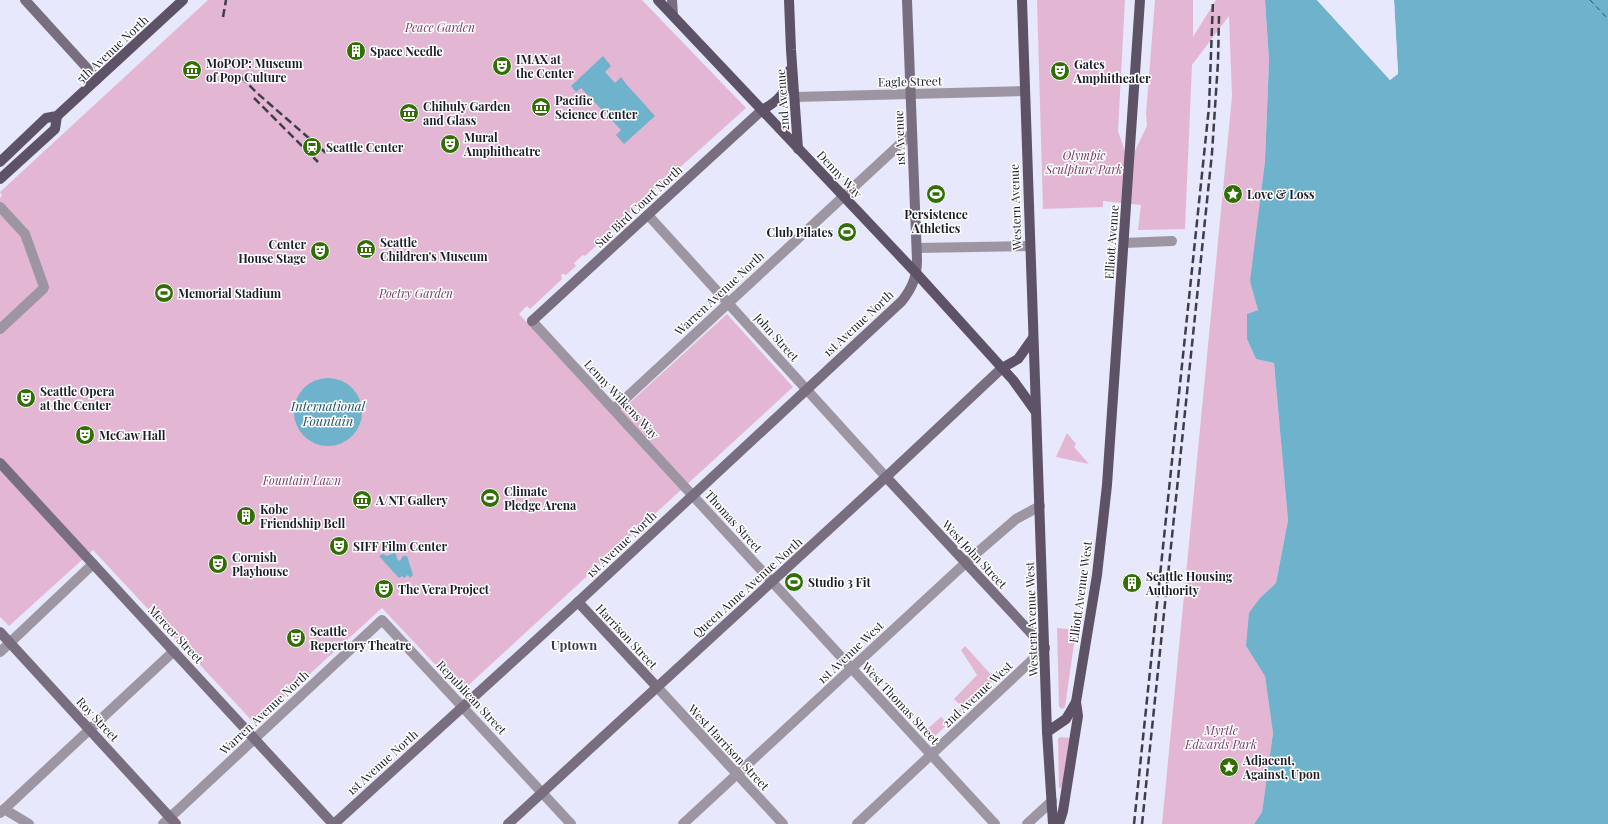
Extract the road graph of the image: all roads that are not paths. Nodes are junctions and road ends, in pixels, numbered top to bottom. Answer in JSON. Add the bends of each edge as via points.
{"nodes":[{"id":1,"x":25,"y":0,"type":"edge"},
{"id":2,"x":183,"y":0,"type":"edge"},
{"id":3,"x":658,"y":0,"type":"edge"},
{"id":4,"x":672,"y":0,"type":"edge"},
{"id":5,"x":789,"y":0,"type":"edge"},
{"id":6,"x":907,"y":0,"type":"edge"},
{"id":7,"x":1022,"y":0,"type":"edge"},
{"id":8,"x":1140,"y":0,"type":"edge"},
{"id":9,"x":673,"y":16,"type":"junction"},
{"id":10,"x":791,"y":50,"type":"junction"},
{"id":11,"x":97,"y":79,"type":"junction"},
{"id":12,"x":1024,"y":91,"type":"junction"},
{"id":13,"x":910,"y":94,"type":"junction"},
{"id":14,"x":795,"y":97,"type":"junction"},
{"id":15,"x":762,"y":110,"type":"junction"},
{"id":16,"x":57,"y":116,"type":"junction"},
{"id":17,"x":912,"y":133,"type":"junction"},
{"id":18,"x":798,"y":149,"type":"junction"},
{"id":19,"x":0,"y":162,"type":"edge"},
{"id":20,"x":0,"y":179,"type":"edge"},
{"id":21,"x":843,"y":196,"type":"junction"},
{"id":22,"x":0,"y":207,"type":"edge"},
{"id":23,"x":648,"y":215,"type":"junction"},
{"id":24,"x":1172,"y":242,"type":"dead end"},
{"id":25,"x":1124,"y":243,"type":"junction"},
{"id":26,"x":1030,"y":246,"type":"junction"},
{"id":27,"x":917,"y":248,"type":"junction"},
{"id":28,"x":917,"y":274,"type":"junction"},
{"id":29,"x":728,"y":303,"type":"junction"},
{"id":30,"x":532,"y":321,"type":"joint"},
{"id":31,"x":0,"y":329,"type":"edge"},
{"id":32,"x":1033,"y":338,"type":"junction"},
{"id":33,"x":1002,"y":368,"type":"junction"},
{"id":34,"x":807,"y":390,"type":"junction"},
{"id":35,"x":614,"y":409,"type":"junction"},
{"id":36,"x":1037,"y":414,"type":"junction"},
{"id":37,"x":0,"y":463,"type":"edge"},
{"id":38,"x":886,"y":477,"type":"junction"},
{"id":39,"x":1107,"y":485,"type":"joint"},
{"id":40,"x":693,"y":496,"type":"junction"},
{"id":41,"x":1040,"y":506,"type":"junction"},
{"id":42,"x":965,"y":563,"type":"junction"},
{"id":43,"x":93,"y":564,"type":"junction"},
{"id":44,"x":772,"y":582,"type":"junction"},
{"id":45,"x":578,"y":602,"type":"junction"},
{"id":46,"x":382,"y":620,"type":"joint"},
{"id":47,"x":0,"y":632,"type":"edge"},
{"id":48,"x":10,"y":643,"type":"junction"},
{"id":49,"x":1045,"y":648,"type":"junction"},
{"id":50,"x":174,"y":651,"type":"junction"},
{"id":51,"x":0,"y":652,"type":"edge"},
{"id":52,"x":852,"y":669,"type":"junction"},
{"id":53,"x":657,"y":687,"type":"junction"},
{"id":54,"x":1076,"y":702,"type":"junction"},
{"id":55,"x":463,"y":707,"type":"junction"},
{"id":56,"x":89,"y":730,"type":"junction"},
{"id":57,"x":1047,"y":732,"type":"junction"},
{"id":58,"x":255,"y":738,"type":"junction"},
{"id":59,"x":931,"y":754,"type":"junction"},
{"id":60,"x":737,"y":774,"type":"junction"},
{"id":61,"x":542,"y":792,"type":"junction"},
{"id":62,"x":1052,"y":801,"type":"junction"},
{"id":63,"x":1,"y":809,"type":"edge"},
{"id":64,"x":170,"y":822,"type":"edge"},
{"id":65,"x":12,"y":824,"type":"edge"},
{"id":66,"x":29,"y":824,"type":"edge"},
{"id":67,"x":334,"y":824,"type":"edge"},
{"id":68,"x":508,"y":824,"type":"edge"},
{"id":69,"x":571,"y":824,"type":"edge"},
{"id":70,"x":683,"y":824,"type":"edge"},
{"id":71,"x":783,"y":824,"type":"edge"},
{"id":72,"x":856,"y":824,"type":"edge"},
{"id":73,"x":995,"y":824,"type":"edge"},
{"id":74,"x":1027,"y":824,"type":"edge"},
{"id":75,"x":1053,"y":824,"type":"edge"},
{"id":76,"x":1059,"y":824,"type":"edge"}],
"edges":[{"from":1,"to":11,"type":"main road"},
{"from":2,"to":11,"type":"main road","name":"5th Avenue North"},
{"from":3,"to":9,"type":"main road","name":"Denny Way"},
{"from":4,"to":9,"type":"main road"},
{"from":5,"to":10,"type":"main road","name":"2nd Avenue"},
{"from":6,"to":13,"type":"main road","name":"1st Avenue"},
{"from":7,"to":12,"type":"main road","name":"Western Avenue"},
{"from":8,"to":25,"type":"main road","name":"Elliott Avenue"},
{"from":9,"to":15,"type":"main road","name":"Denny Way"},
{"from":10,"to":14,"type":"main road","name":"2nd Avenue"},
{"from":10,"to":15,"type":"main road","name":"2nd Avenue","via":[[785,88],[775,104]]},
{"from":11,"to":16,"type":"main road","name":"5th Avenue North"},
{"from":12,"to":13,"type":"street","name":"Eagle Street"},
{"from":12,"to":26,"type":"main road","name":"Western Avenue"},
{"from":13,"to":14,"type":"street","name":"Eagle Street"},
{"from":13,"to":17,"type":"main road","name":"1st Avenue"},
{"from":14,"to":18,"type":"main road","name":"2nd Avenue"},
{"from":15,"to":18,"type":"main road","name":"Denny Way"},
{"from":15,"to":23,"type":"main road","name":"Sue Bird Court North"},
{"from":16,"to":19,"type":"main road","name":"5th Avenue North","via":[[46,118]]},
{"from":16,"to":20,"type":"main road","name":"5th Avenue North","via":[[55,129]]},
{"from":17,"to":21,"type":"street","name":"Warren Avenue North"},
{"from":17,"to":27,"type":"main road","name":"1st Avenue"},
{"from":18,"to":21,"type":"main road","name":"Denny Way"},
{"from":21,"to":28,"type":"main road","name":"Denny Way"},
{"from":21,"to":29,"type":"street","name":"Warren Avenue North"},
{"from":22,"to":31,"type":"street","via":[[25,234],[44,287]]},
{"from":23,"to":29,"type":"street","name":"John Street"},
{"from":23,"to":30,"type":"main road","name":"Sue Bird Court North"},
{"from":24,"to":25,"type":"street"},
{"from":25,"to":39,"type":"main road","name":"Elliott Avenue"},
{"from":26,"to":27,"type":"street"},
{"from":26,"to":32,"type":"main road","name":"Western Avenue"},
{"from":27,"to":28,"type":"main road","name":"1st Avenue"},
{"from":28,"to":33,"type":"main road","name":"Denny Way"},
{"from":28,"to":34,"type":"main road","name":"1st Avenue North","via":[[902,301]]},
{"from":29,"to":34,"type":"street","name":"John Street"},
{"from":29,"to":35,"type":"street","name":"Warren Avenue North"},
{"from":30,"to":35,"type":"street","name":"Lenny Wilkens Way"},
{"from":32,"to":33,"type":"main road","via":[[1018,359]]},
{"from":32,"to":36,"type":"main road","name":"Western Avenue"},
{"from":33,"to":36,"type":"main road","name":"Denny Way"},
{"from":33,"to":38,"type":"main road","name":"Queen Anne Avenue North"},
{"from":34,"to":38,"type":"street","name":"John Street"},
{"from":34,"to":40,"type":"main road","name":"1st Avenue North"},
{"from":35,"to":40,"type":"street","name":"Lenny Wilkens Way"},
{"from":36,"to":41,"type":"main road","name":"Western Avenue West"},
{"from":37,"to":43,"type":"main road","name":"Mercer Street"},
{"from":38,"to":42,"type":"main road","name":"West John Street"},
{"from":38,"to":44,"type":"main road","name":"Queen Anne Avenue North"},
{"from":39,"to":54,"type":"main road","name":"Elliott Avenue West","via":[[1097,575]]},
{"from":40,"to":44,"type":"street","name":"Thomas Street"},
{"from":40,"to":45,"type":"main road","name":"1st Avenue North"},
{"from":41,"to":42,"type":"street","name":"1st Avenue West","via":[[1016,519]]},
{"from":41,"to":49,"type":"main road","name":"Western Avenue West"},
{"from":42,"to":49,"type":"main road","name":"West John Street"},
{"from":42,"to":52,"type":"street","name":"1st Avenue West"},
{"from":43,"to":48,"type":"street"},
{"from":43,"to":50,"type":"main road","name":"Mercer Street"},
{"from":44,"to":52,"type":"street","name":"West Thomas Street"},
{"from":44,"to":53,"type":"main road","name":"Queen Anne Avenue North"},
{"from":45,"to":53,"type":"main road","name":"Harrison Street"},
{"from":45,"to":55,"type":"main road","name":"1st Avenue North"},
{"from":46,"to":55,"type":"street","name":"Republican Street"},
{"from":46,"to":58,"type":"street","name":"Warren Avenue North"},
{"from":47,"to":48,"type":"main road","name":"Roy Street"},
{"from":48,"to":51,"type":"street"},
{"from":48,"to":56,"type":"main road","name":"Roy Street"},
{"from":49,"to":57,"type":"main road","name":"Western Avenue West"},
{"from":49,"to":59,"type":"street","name":"2nd Avenue West"},
{"from":50,"to":56,"type":"street"},
{"from":50,"to":58,"type":"main road","name":"Mercer Street"},
{"from":52,"to":59,"type":"street","name":"West Thomas Street"},
{"from":52,"to":60,"type":"street","name":"1st Avenue West"},
{"from":53,"to":60,"type":"street","name":"West Harrison Street"},
{"from":53,"to":61,"type":"main road","name":"Queen Anne Avenue North"},
{"from":54,"to":57,"type":"main road","name":"Elliott Avenue West","via":[[1066,719]]},
{"from":54,"to":76,"type":"main road","name":"Elliott Avenue West","via":[[1078,716]]},
{"from":55,"to":61,"type":"street","name":"Republican Street"},
{"from":55,"to":67,"type":"main road","name":"1st Avenue North"},
{"from":56,"to":63,"type":"street"},
{"from":56,"to":64,"type":"main road","name":"Roy Street"},
{"from":57,"to":62,"type":"main road","name":"Western Avenue West"},
{"from":58,"to":64,"type":"street","name":"Warren Avenue North"},
{"from":58,"to":67,"type":"main road","name":"Mercer Street"},
{"from":59,"to":72,"type":"street","name":"2nd Avenue West"},
{"from":59,"to":73,"type":"street","name":"West Thomas Street"},
{"from":60,"to":70,"type":"street","name":"1st Avenue West"},
{"from":60,"to":71,"type":"street","name":"West Harrison Street"},
{"from":61,"to":68,"type":"main road","name":"Queen Anne Avenue North"},
{"from":61,"to":69,"type":"street","name":"Republican Street"},
{"from":62,"to":74,"type":"street"},
{"from":62,"to":75,"type":"main road","name":"Western Avenue West"},
{"from":63,"to":65,"type":"street"},
{"from":63,"to":66,"type":"street"}]}
